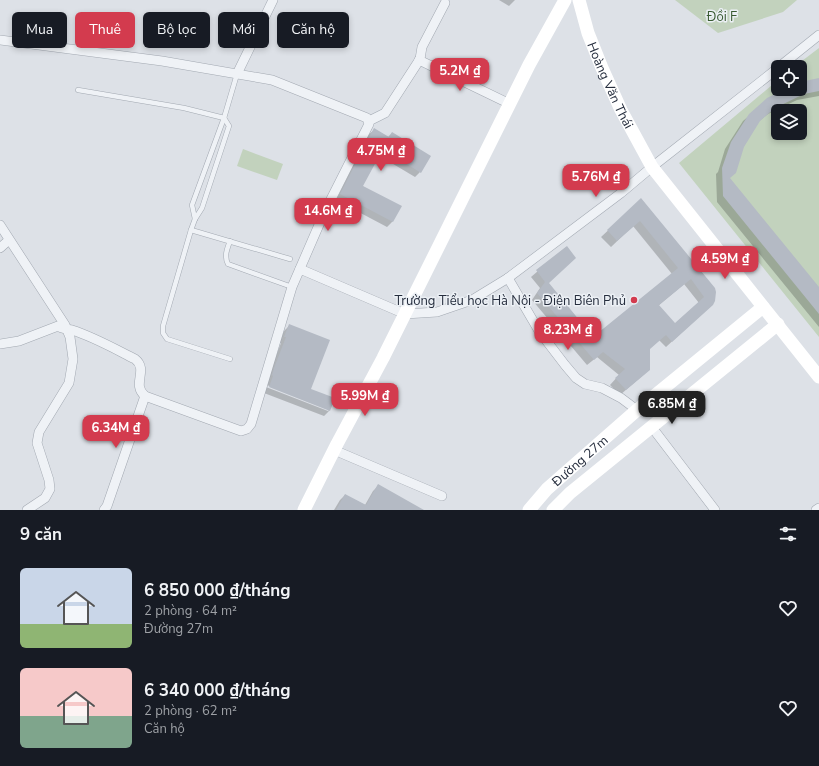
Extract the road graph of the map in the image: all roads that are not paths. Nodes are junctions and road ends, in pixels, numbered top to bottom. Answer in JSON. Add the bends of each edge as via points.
{"nodes":[{"id":1,"x":273,"y":0,"type":"edge"},
{"id":2,"x":565,"y":0,"type":"edge"},
{"id":3,"x":578,"y":0,"type":"edge"},
{"id":4,"x":445,"y":3,"type":"dead end"},
{"id":5,"x":819,"y":35,"type":"edge"},
{"id":6,"x":0,"y":40,"type":"edge"},
{"id":7,"x":419,"y":60,"type":"junction"},
{"id":8,"x":787,"y":60,"type":"edge"},
{"id":9,"x":771,"y":73,"type":"edge"},
{"id":10,"x":237,"y":74,"type":"junction"},
{"id":11,"x":78,"y":90,"type":"dead end"},
{"id":12,"x":510,"y":104,"type":"junction"},
{"id":13,"x":224,"y":118,"type":"junction"},
{"id":14,"x":369,"y":122,"type":"junction"},
{"id":15,"x":652,"y":167,"type":"junction"},
{"id":16,"x":195,"y":219,"type":"junction"},
{"id":17,"x":0,"y":225,"type":"edge"},
{"id":18,"x":191,"y":230,"type":"junction"},
{"id":19,"x":9,"y":240,"type":"junction"},
{"id":20,"x":230,"y":240,"type":"junction"},
{"id":21,"x":0,"y":248,"type":"edge"},
{"id":22,"x":290,"y":259,"type":"dead end"},
{"id":23,"x":300,"y":270,"type":"junction"},
{"id":24,"x":508,"y":278,"type":"junction"},
{"id":25,"x":292,"y":287,"type":"junction"},
{"id":26,"x":764,"y":307,"type":"junction"},
{"id":27,"x":405,"y":314,"type":"junction"},
{"id":28,"x":778,"y":324,"type":"junction"},
{"id":29,"x":66,"y":329,"type":"junction"},
{"id":30,"x":0,"y":344,"type":"edge"},
{"id":31,"x":230,"y":359,"type":"dead end"},
{"id":32,"x":690,"y":367,"type":"junction"},
{"id":33,"x":819,"y":377,"type":"edge"},
{"id":34,"x":703,"y":384,"type":"junction"},
{"id":35,"x":145,"y":396,"type":"junction"},
{"id":36,"x":637,"y":410,"type":"junction"},
{"id":37,"x":651,"y":426,"type":"junction"},
{"id":38,"x":334,"y":450,"type":"junction"},
{"id":39,"x":442,"y":496,"type":"dead end"},
{"id":40,"x":819,"y":508,"type":"edge"},
{"id":41,"x":27,"y":510,"type":"edge"},
{"id":42,"x":104,"y":510,"type":"edge"},
{"id":43,"x":304,"y":510,"type":"edge"},
{"id":44,"x":529,"y":510,"type":"edge"},
{"id":45,"x":553,"y":510,"type":"edge"},
{"id":46,"x":715,"y":510,"type":"edge"},
{"id":47,"x":816,"y":510,"type":"edge"}],
"edges":[{"from":1,"to":10,"type":"street"},
{"from":2,"to":12,"type":"street"},
{"from":3,"to":15,"type":"street","name":"Hoàng Văn Thái","via":[[602,68]]},
{"from":4,"to":7,"type":"street","via":[[422,47]]},
{"from":5,"to":8,"type":"street"},
{"from":6,"to":10,"type":"street","via":[[162,61]]},
{"from":7,"to":12,"type":"street"},
{"from":7,"to":14,"type":"street","via":[[385,113]]},
{"from":9,"to":15,"type":"street"},
{"from":10,"to":13,"type":"lane"},
{"from":10,"to":14,"type":"street","via":[[272,80],[367,118]]},
{"from":11,"to":13,"type":"lane","via":[[184,108]]},
{"from":12,"to":27,"type":"street"},
{"from":13,"to":16,"type":"lane","via":[[192,205]]},
{"from":13,"to":16,"type":"lane","via":[[229,126],[227,133],[202,208]]},
{"from":14,"to":23,"type":"street"},
{"from":15,"to":24,"type":"street"},
{"from":15,"to":26,"type":"street","name":"Hoàng Văn Thái"},
{"from":16,"to":18,"type":"lane"},
{"from":17,"to":19,"type":"street"},
{"from":18,"to":20,"type":"lane"},
{"from":18,"to":31,"type":"lane","via":[[163,333],[167,339]]},
{"from":19,"to":21,"type":"street"},
{"from":19,"to":29,"type":"street"},
{"from":20,"to":22,"type":"lane"},
{"from":20,"to":25,"type":"lane","via":[[226,254],[228,264]]},
{"from":23,"to":25,"type":"street"},
{"from":23,"to":27,"type":"street"},
{"from":24,"to":27,"type":"street","via":[[472,300],[437,312]]},
{"from":24,"to":36,"type":"street","via":[[540,330],[576,378],[585,384],[602,388]]},
{"from":25,"to":35,"type":"street","via":[[251,424],[247,429],[241,431]]},
{"from":26,"to":28,"type":"street","name":"Hoàng Văn Thái"},
{"from":26,"to":32,"type":"street","name":"Đường 27m"},
{"from":27,"to":38,"type":"street"},
{"from":28,"to":33,"type":"street","name":"Hoàng Văn Thái"},
{"from":28,"to":34,"type":"street","name":"Đường 27m"},
{"from":29,"to":30,"type":"street","via":[[60,329],[58,326],[18,341]]},
{"from":29,"to":35,"type":"street","via":[[103,343],[140,362],[139,387]]},
{"from":29,"to":41,"type":"street","via":[[70,337],[73,359],[69,383],[39,432],[37,443],[50,489],[45,498]]},
{"from":32,"to":34,"type":"street"},
{"from":32,"to":36,"type":"street","name":"Đường 27m"},
{"from":34,"to":37,"type":"street","name":"Đường 27m"},
{"from":35,"to":42,"type":"street"},
{"from":36,"to":37,"type":"street"},
{"from":36,"to":44,"type":"street","name":"Đường 27m","via":[[547,489]]},
{"from":37,"to":45,"type":"street","name":"Đường 27m"},
{"from":37,"to":46,"type":"street"},
{"from":38,"to":39,"type":"street"},
{"from":38,"to":43,"type":"street"},
{"from":40,"to":47,"type":"street"}]}
